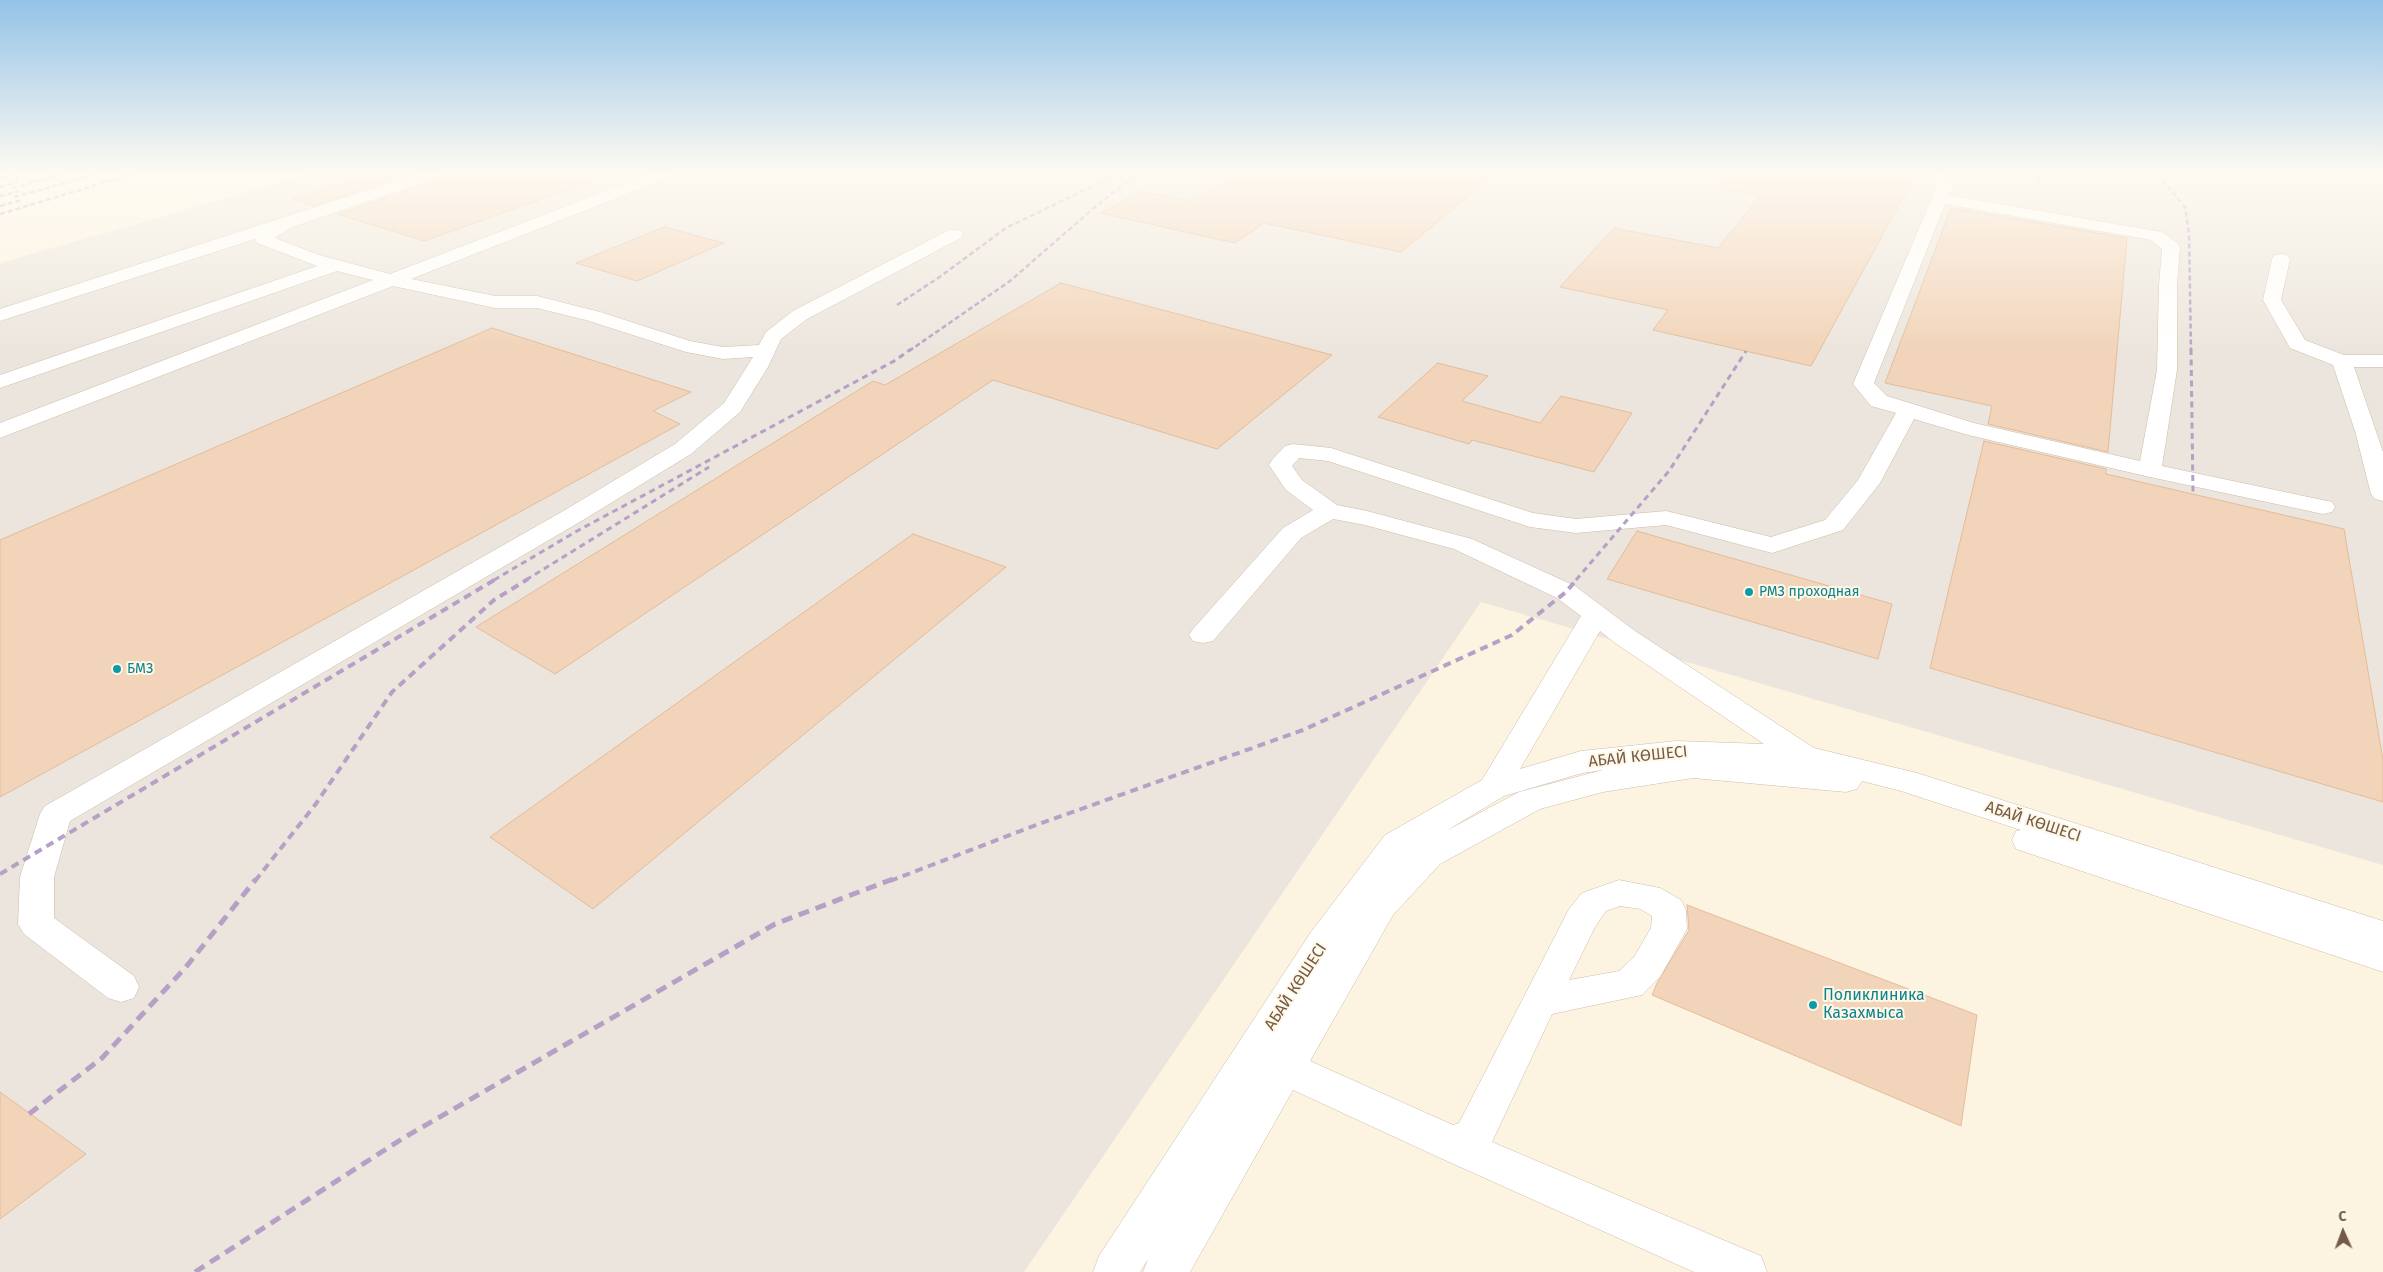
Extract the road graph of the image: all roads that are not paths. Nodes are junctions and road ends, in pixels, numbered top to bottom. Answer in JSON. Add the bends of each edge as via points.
{"nodes":[{"id":1,"x":255,"y":233,"type":"edge"},
{"id":2,"x":271,"y":233,"type":"edge"},
{"id":3,"x":512,"y":233,"type":"edge"},
{"id":4,"x":1925,"y":233,"type":"edge"},
{"id":5,"x":2141,"y":233,"type":"edge"},
{"id":6,"x":955,"y":234,"type":"dead end"},
{"id":7,"x":2281,"y":259,"type":"dead end"},
{"id":8,"x":336,"y":265,"type":"junction"},
{"id":9,"x":392,"y":280,"type":"junction"},
{"id":10,"x":0,"y":315,"type":"edge"},
{"id":11,"x":766,"y":350,"type":"junction"},
{"id":12,"x":2383,"y":360,"type":"edge"},
{"id":13,"x":2342,"y":361,"type":"junction"},
{"id":14,"x":0,"y":382,"type":"edge"},
{"id":15,"x":1908,"y":410,"type":"junction"},
{"id":16,"x":0,"y":431,"type":"edge"},
{"id":17,"x":2150,"y":470,"type":"junction"},
{"id":18,"x":2383,"y":494,"type":"edge"},
{"id":19,"x":2323,"y":507,"type":"dead end"},
{"id":20,"x":1329,"y":511,"type":"junction"},
{"id":21,"x":1596,"y":614,"type":"junction"},
{"id":22,"x":1203,"y":635,"type":"dead end"},
{"id":23,"x":1804,"y":756,"type":"junction"},
{"id":24,"x":1493,"y":788,"type":"junction"},
{"id":25,"x":2383,"y":935,"type":"edge"},
{"id":26,"x":2383,"y":957,"type":"edge"},
{"id":27,"x":122,"y":987,"type":"dead end"},
{"id":28,"x":1540,"y":1001,"type":"dead end"},
{"id":29,"x":1286,"y":1068,"type":"junction"},
{"id":30,"x":1452,"y":1144,"type":"junction"},
{"id":31,"x":1115,"y":1272,"type":"edge"},
{"id":32,"x":1165,"y":1272,"type":"edge"},
{"id":33,"x":1745,"y":1272,"type":"edge"}],
"edges":[{"from":1,"to":10,"type":"street"},
{"from":2,"to":8,"type":"street","via":[[263,239]]},
{"from":3,"to":9,"type":"street"},
{"from":4,"to":15,"type":"street","via":[[1863,384],[1879,401]]},
{"from":5,"to":17,"type":"street","via":[[2156,236],[2171,247],[2167,370]]},
{"from":6,"to":11,"type":"street","via":[[800,316],[773,336]]},
{"from":7,"to":13,"type":"street","via":[[2272,300],[2297,344]]},
{"from":8,"to":9,"type":"street"},
{"from":8,"to":14,"type":"street"},
{"from":9,"to":11,"type":"street","via":[[495,302],[537,302],[696,348],[723,353]]},
{"from":9,"to":16,"type":"street"},
{"from":11,"to":27,"type":"street","via":[[732,407],[683,450],[56,814],[37,877],[36,924]]},
{"from":12,"to":13,"type":"street"},
{"from":13,"to":18,"type":"street"},
{"from":15,"to":17,"type":"street","via":[[1968,428]]},
{"from":15,"to":20,"type":"street","via":[[1868,483],[1834,525],[1772,545],[1666,518],[1576,526],[1530,520],[1331,455],[1293,451],[1280,465],[1294,485]]},
{"from":17,"to":19,"type":"street"},
{"from":20,"to":21,"type":"street","via":[[1463,544],[1566,592]]},
{"from":20,"to":22,"type":"street","via":[[1292,533]]},
{"from":21,"to":23,"type":"street","via":[[1625,637]]},
{"from":21,"to":24,"type":"street"},
{"from":23,"to":24,"type":"street","name":"АБАЙ КӨШЕСІ","via":[[1676,750],[1581,762]]},
{"from":23,"to":25,"type":"street","name":"АБАЙ КӨШЕСІ","via":[[1906,781]]},
{"from":24,"to":31,"type":"street","name":"АБАЙ КӨШЕСІ","via":[[1397,844],[1324,942]]},
{"from":26,"to":29,"type":"street","name":"АБАЙ КӨШЕСІ","via":[[1845,781],[1693,768],[1603,781],[1530,800],[1428,855],[1381,905]]},
{"from":28,"to":30,"type":"street","via":[[1473,1138]]},
{"from":29,"to":30,"type":"street"},
{"from":29,"to":32,"type":"street","name":"АБАЙ КӨШЕСІ"},
{"from":30,"to":33,"type":"street"}]}
